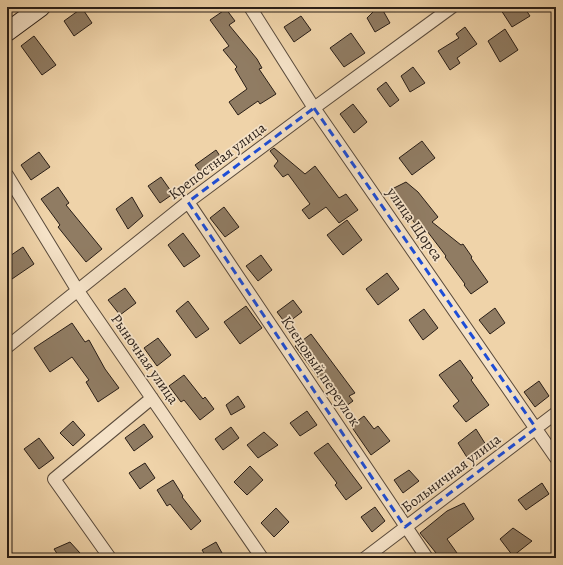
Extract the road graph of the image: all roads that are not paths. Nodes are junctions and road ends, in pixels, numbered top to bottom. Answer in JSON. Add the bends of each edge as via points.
{"nodes":[{"id":1,"x":41,"y":7,"type":"edge"},
{"id":2,"x":250,"y":7,"type":"edge"},
{"id":3,"x":452,"y":7,"type":"edge"},
{"id":4,"x":7,"y":32,"type":"edge"},
{"id":5,"x":314,"y":108,"type":"junction"},
{"id":6,"x":7,"y":175,"type":"edge"},
{"id":7,"x":188,"y":202,"type":"junction"},
{"id":8,"x":78,"y":291,"type":"junction"},
{"id":9,"x":7,"y":347,"type":"edge"},
{"id":10,"x":152,"y":398,"type":"junction"},
{"id":11,"x":556,"y":413,"type":"edge"},
{"id":12,"x":536,"y":428,"type":"junction"},
{"id":13,"x":556,"y":458,"type":"edge"},
{"id":14,"x":406,"y":527,"type":"junction"},
{"id":15,"x":110,"y":558,"type":"edge"},
{"id":16,"x":262,"y":558,"type":"edge"},
{"id":17,"x":365,"y":558,"type":"edge"},
{"id":18,"x":427,"y":558,"type":"edge"}],
"edges":[{"from":1,"to":4,"type":"street"},
{"from":2,"to":5,"type":"street","name":"улица Щорса"},
{"from":3,"to":5,"type":"street","name":"Крепостная улица"},
{"from":5,"to":7,"type":"street","name":"Крепостная улица"},
{"from":5,"to":12,"type":"street","name":"улица Щорса"},
{"from":6,"to":8,"type":"street","name":"Рыночная улица"},
{"from":7,"to":8,"type":"street","name":"Крепостная улица"},
{"from":7,"to":14,"type":"street","name":"Кленовый переулок"},
{"from":8,"to":9,"type":"street","name":"Крепостная улица"},
{"from":8,"to":10,"type":"street","name":"Рыночная улица"},
{"from":10,"to":15,"type":"street","via":[[54,479]]},
{"from":10,"to":16,"type":"street","name":"Рыночная улица"},
{"from":11,"to":12,"type":"street","name":"Больничная улица"},
{"from":12,"to":13,"type":"street","name":"улица Щорса"},
{"from":12,"to":14,"type":"street","name":"Больничная улица"},
{"from":14,"to":17,"type":"street","name":"Больничная улица"},
{"from":14,"to":18,"type":"street","name":"Кленовый переулок"}]}
